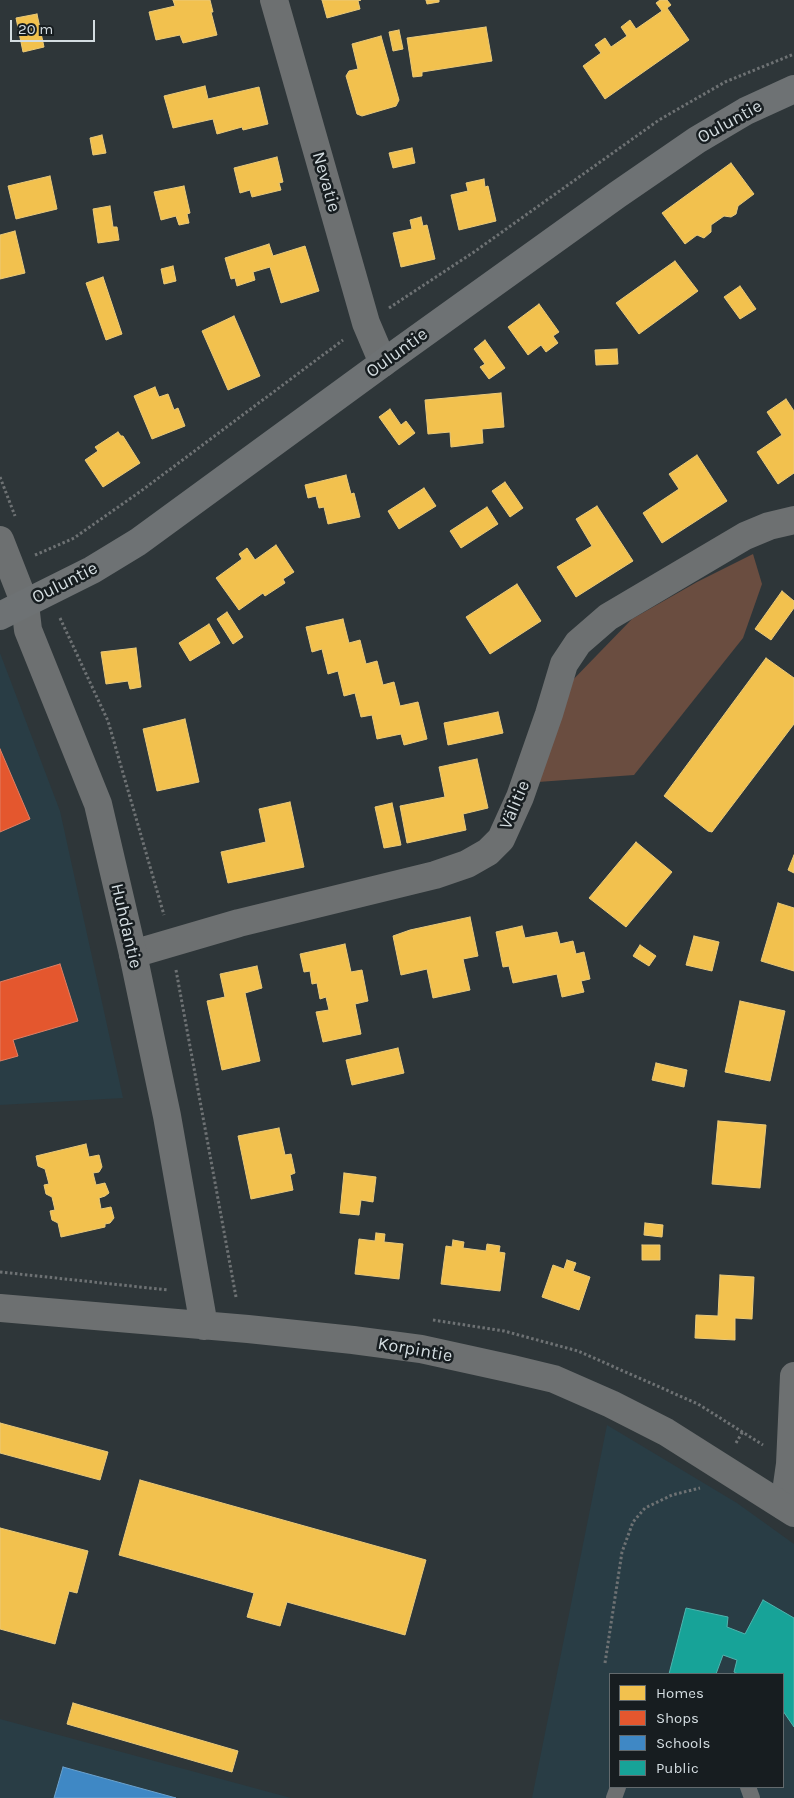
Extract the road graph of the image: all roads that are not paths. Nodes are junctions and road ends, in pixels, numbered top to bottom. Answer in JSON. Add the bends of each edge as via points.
{"nodes":[{"id":1,"x":274,"y":0,"type":"edge"},
{"id":2,"x":794,"y":89,"type":"edge"},
{"id":3,"x":383,"y":363,"type":"junction"},
{"id":4,"x":794,"y":520,"type":"edge"},
{"id":5,"x":0,"y":540,"type":"edge"},
{"id":6,"x":25,"y":604,"type":"junction"},
{"id":7,"x":0,"y":616,"type":"edge"},
{"id":8,"x":133,"y":954,"type":"junction"},
{"id":9,"x":0,"y":1308,"type":"edge"},
{"id":10,"x":204,"y":1326,"type":"junction"},
{"id":11,"x":794,"y":1376,"type":"edge"},
{"id":12,"x":789,"y":1510,"type":"edge"}],
"edges":[{"from":1,"to":3,"type":"street","name":"Nevatie","via":[[366,323]]},
{"from":2,"to":3,"type":"main road","name":"Ouluntie","via":[[746,111],[697,140]]},
{"from":3,"to":6,"type":"main road","name":"Ouluntie","via":[[138,542]]},
{"from":4,"to":8,"type":"street","name":"Välitie","via":[[744,536],[608,617],[578,643],[564,664],[520,797],[501,839],[488,852],[467,864],[435,875],[239,923]]},
{"from":5,"to":6,"type":"street","name":"Huhdantie"},
{"from":6,"to":7,"type":"main road","name":"Ouluntie"},
{"from":6,"to":8,"type":"street","name":"Huhdantie","via":[[28,630],[98,804]]},
{"from":8,"to":10,"type":"street","name":"Huhdantie","via":[[167,1116]]},
{"from":9,"to":10,"type":"street","name":"Korpintie"},
{"from":10,"to":12,"type":"street","name":"Korpintie","via":[[421,1349],[554,1379],[666,1432]]},
{"from":11,"to":12,"type":"street"}]}
